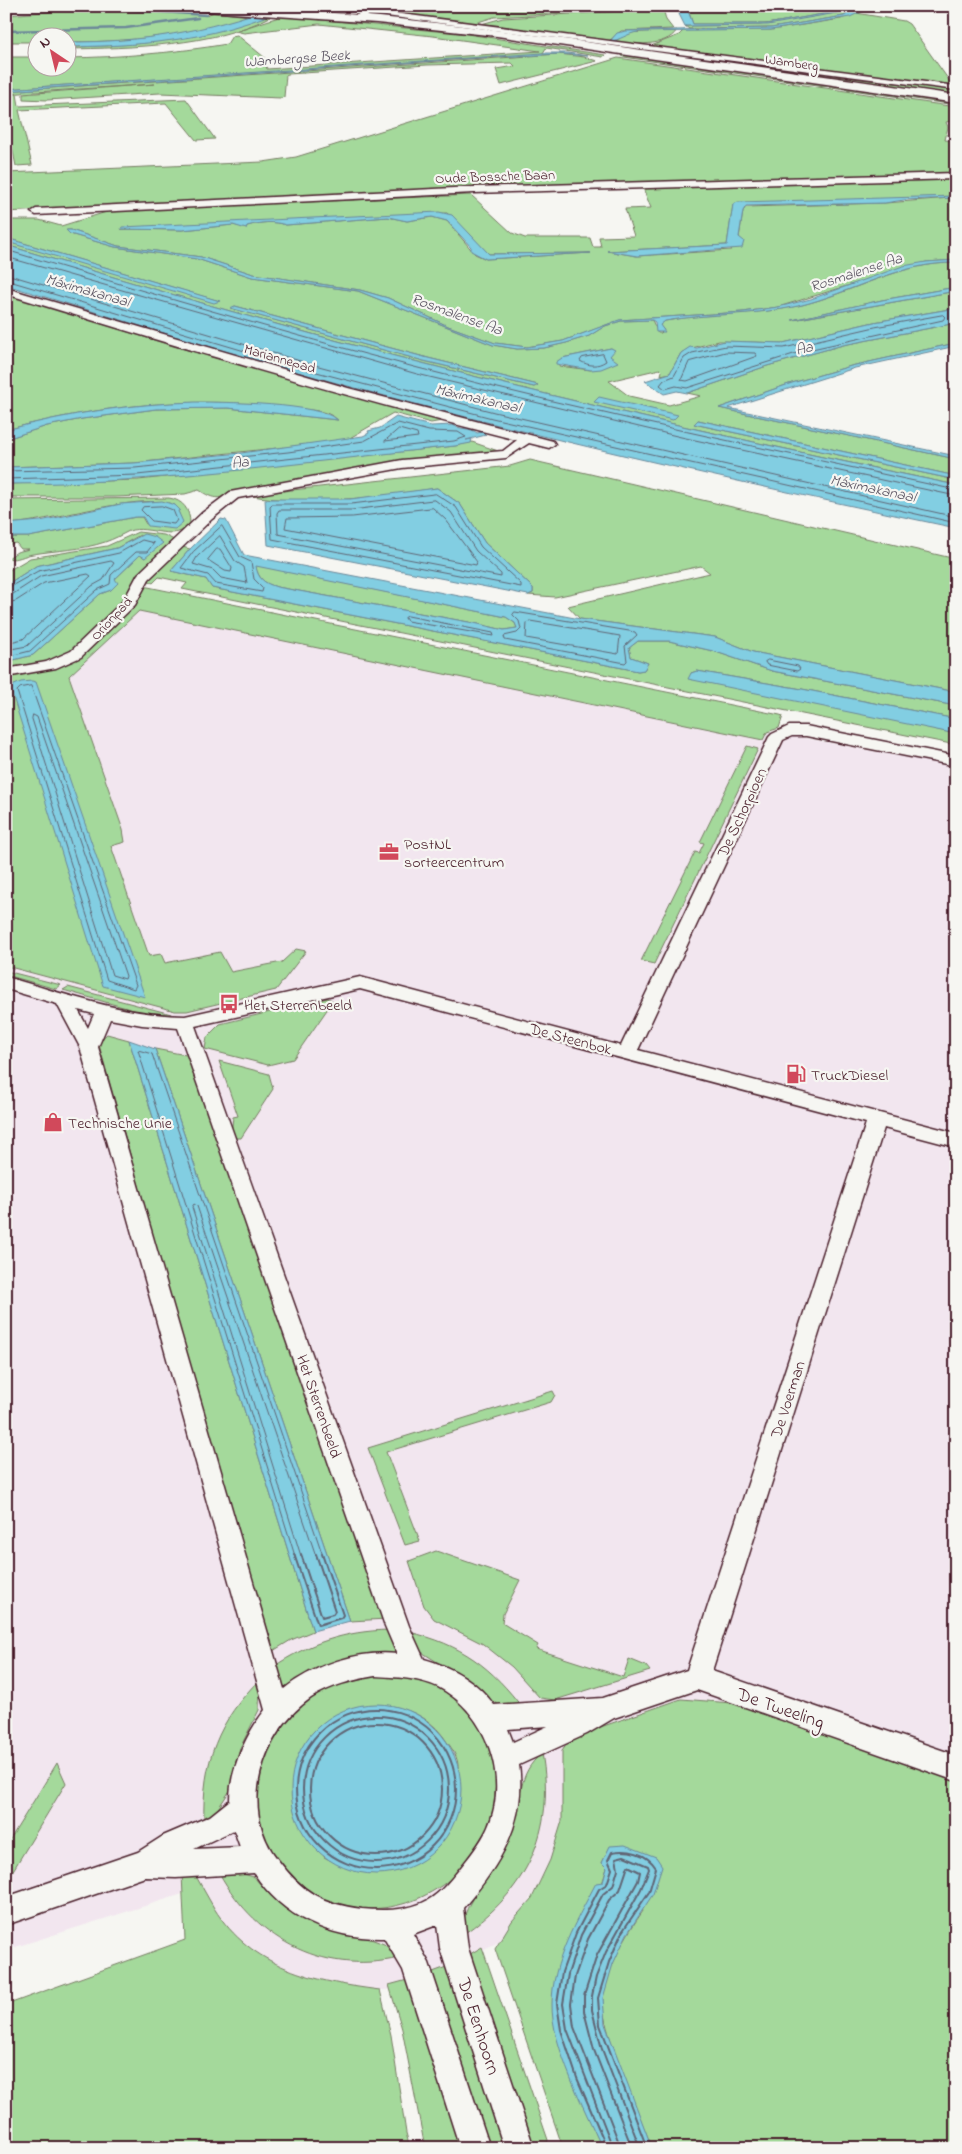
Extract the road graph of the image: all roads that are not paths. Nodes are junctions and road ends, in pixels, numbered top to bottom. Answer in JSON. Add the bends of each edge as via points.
{"nodes":[{"id":1,"x":176,"y":6,"type":"edge"},
{"id":2,"x":368,"y":12,"type":"edge"},
{"id":3,"x":636,"y":47,"type":"junction"},
{"id":4,"x":619,"y":54,"type":"junction"},
{"id":5,"x":956,"y":88,"type":"edge"},
{"id":6,"x":956,"y":99,"type":"edge"},
{"id":7,"x":956,"y":176,"type":"edge"},
{"id":8,"x":36,"y":212,"type":"dead end"},
{"id":9,"x":6,"y":291,"type":"edge"},
{"id":10,"x":527,"y":438,"type":"junction"},
{"id":11,"x":549,"y":444,"type":"dead end"},
{"id":12,"x":6,"y":673,"type":"edge"},
{"id":13,"x":956,"y":761,"type":"edge"},
{"id":14,"x":6,"y":983,"type":"edge"},
{"id":15,"x":63,"y":999,"type":"junction"},
{"id":16,"x":104,"y":1010,"type":"junction"},
{"id":17,"x":185,"y":1022,"type":"junction"},
{"id":18,"x":88,"y":1047,"type":"junction"},
{"id":19,"x":627,"y":1053,"type":"junction"},
{"id":20,"x":877,"y":1120,"type":"junction"},
{"id":21,"x":956,"y":1140,"type":"edge"},
{"id":22,"x":415,"y":1668,"type":"junction"},
{"id":23,"x":696,"y":1678,"type":"junction"},
{"id":24,"x":607,"y":1708,"type":"junction"},
{"id":25,"x":278,"y":1712,"type":"junction"},
{"id":26,"x":488,"y":1716,"type":"junction"},
{"id":27,"x":506,"y":1758,"type":"junction"},
{"id":28,"x":956,"y":1768,"type":"edge"},
{"id":29,"x":244,"y":1806,"type":"junction"},
{"id":30,"x":260,"y":1858,"type":"junction"},
{"id":31,"x":145,"y":1863,"type":"junction"},
{"id":32,"x":448,"y":1903,"type":"junction"},
{"id":33,"x":6,"y":1911,"type":"edge"},
{"id":34,"x":392,"y":1924,"type":"junction"},
{"id":35,"x":475,"y":2148,"type":"edge"},
{"id":36,"x":520,"y":2148,"type":"edge"}],
"edges":[{"from":1,"to":2,"type":"main road"},
{"from":2,"to":3,"type":"street","name":"Wamberg"},
{"from":2,"to":4,"type":"main road","name":"Wamberg"},
{"from":3,"to":4,"type":"street","name":"Wamberg"},
{"from":3,"to":5,"type":"street","name":"Wamberg"},
{"from":4,"to":6,"type":"main road","name":"Wamberg"},
{"from":7,"to":8,"type":"street","name":"Oude Bossche Baan","via":[[484,190]]},
{"from":9,"to":10,"type":"street","name":"Mariannepad","via":[[262,369]]},
{"from":10,"to":11,"type":"street","name":"Mariannepad"},
{"from":10,"to":12,"type":"street","name":"Orionpad","via":[[506,454],[402,464],[246,492],[224,501],[144,577],[130,602],[76,654],[52,665]]},
{"from":13,"to":19,"type":"street","name":"De Schorpioen","via":[[806,731],[789,731],[777,737]]},
{"from":14,"to":15,"type":"street"},
{"from":15,"to":16,"type":"street"},
{"from":15,"to":18,"type":"street"},
{"from":16,"to":17,"type":"street","via":[[153,1021]]},
{"from":16,"to":18,"type":"street"},
{"from":17,"to":19,"type":"street","name":"De Steenbok","via":[[360,983]]},
{"from":17,"to":22,"type":"street","name":"Het Sterrenbeeld","via":[[397,1626]]},
{"from":18,"to":25,"type":"street"},
{"from":19,"to":20,"type":"street","name":"De Steenbok"},
{"from":20,"to":21,"type":"street","name":"De Steenbok"},
{"from":20,"to":23,"type":"street","name":"De Voerman"},
{"from":22,"to":25,"type":"street","via":[[374,1664],[353,1668],[302,1691]]},
{"from":22,"to":26,"type":"street","via":[[447,1680],[468,1694]]},
{"from":23,"to":24,"type":"street"},
{"from":23,"to":28,"type":"street","name":"De Tweeling"},
{"from":24,"to":26,"type":"street","via":[[514,1717]]},
{"from":24,"to":27,"type":"street"},
{"from":25,"to":29,"type":"street","via":[[253,1752]]},
{"from":26,"to":27,"type":"street"},
{"from":27,"to":32,"type":"street","via":[[509,1778],[504,1821],[484,1862]]},
{"from":29,"to":30,"type":"street","via":[[249,1836]]},
{"from":29,"to":31,"type":"street","via":[[219,1825]]},
{"from":30,"to":31,"type":"street"},
{"from":30,"to":34,"type":"street","via":[[299,1903],[354,1922]]},
{"from":31,"to":33,"type":"street"},
{"from":32,"to":34,"type":"street","via":[[424,1916]]},
{"from":32,"to":36,"type":"street","name":"De Eenhoorn","via":[[454,1948]]},
{"from":34,"to":35,"type":"street","via":[[415,1963]]}]}
